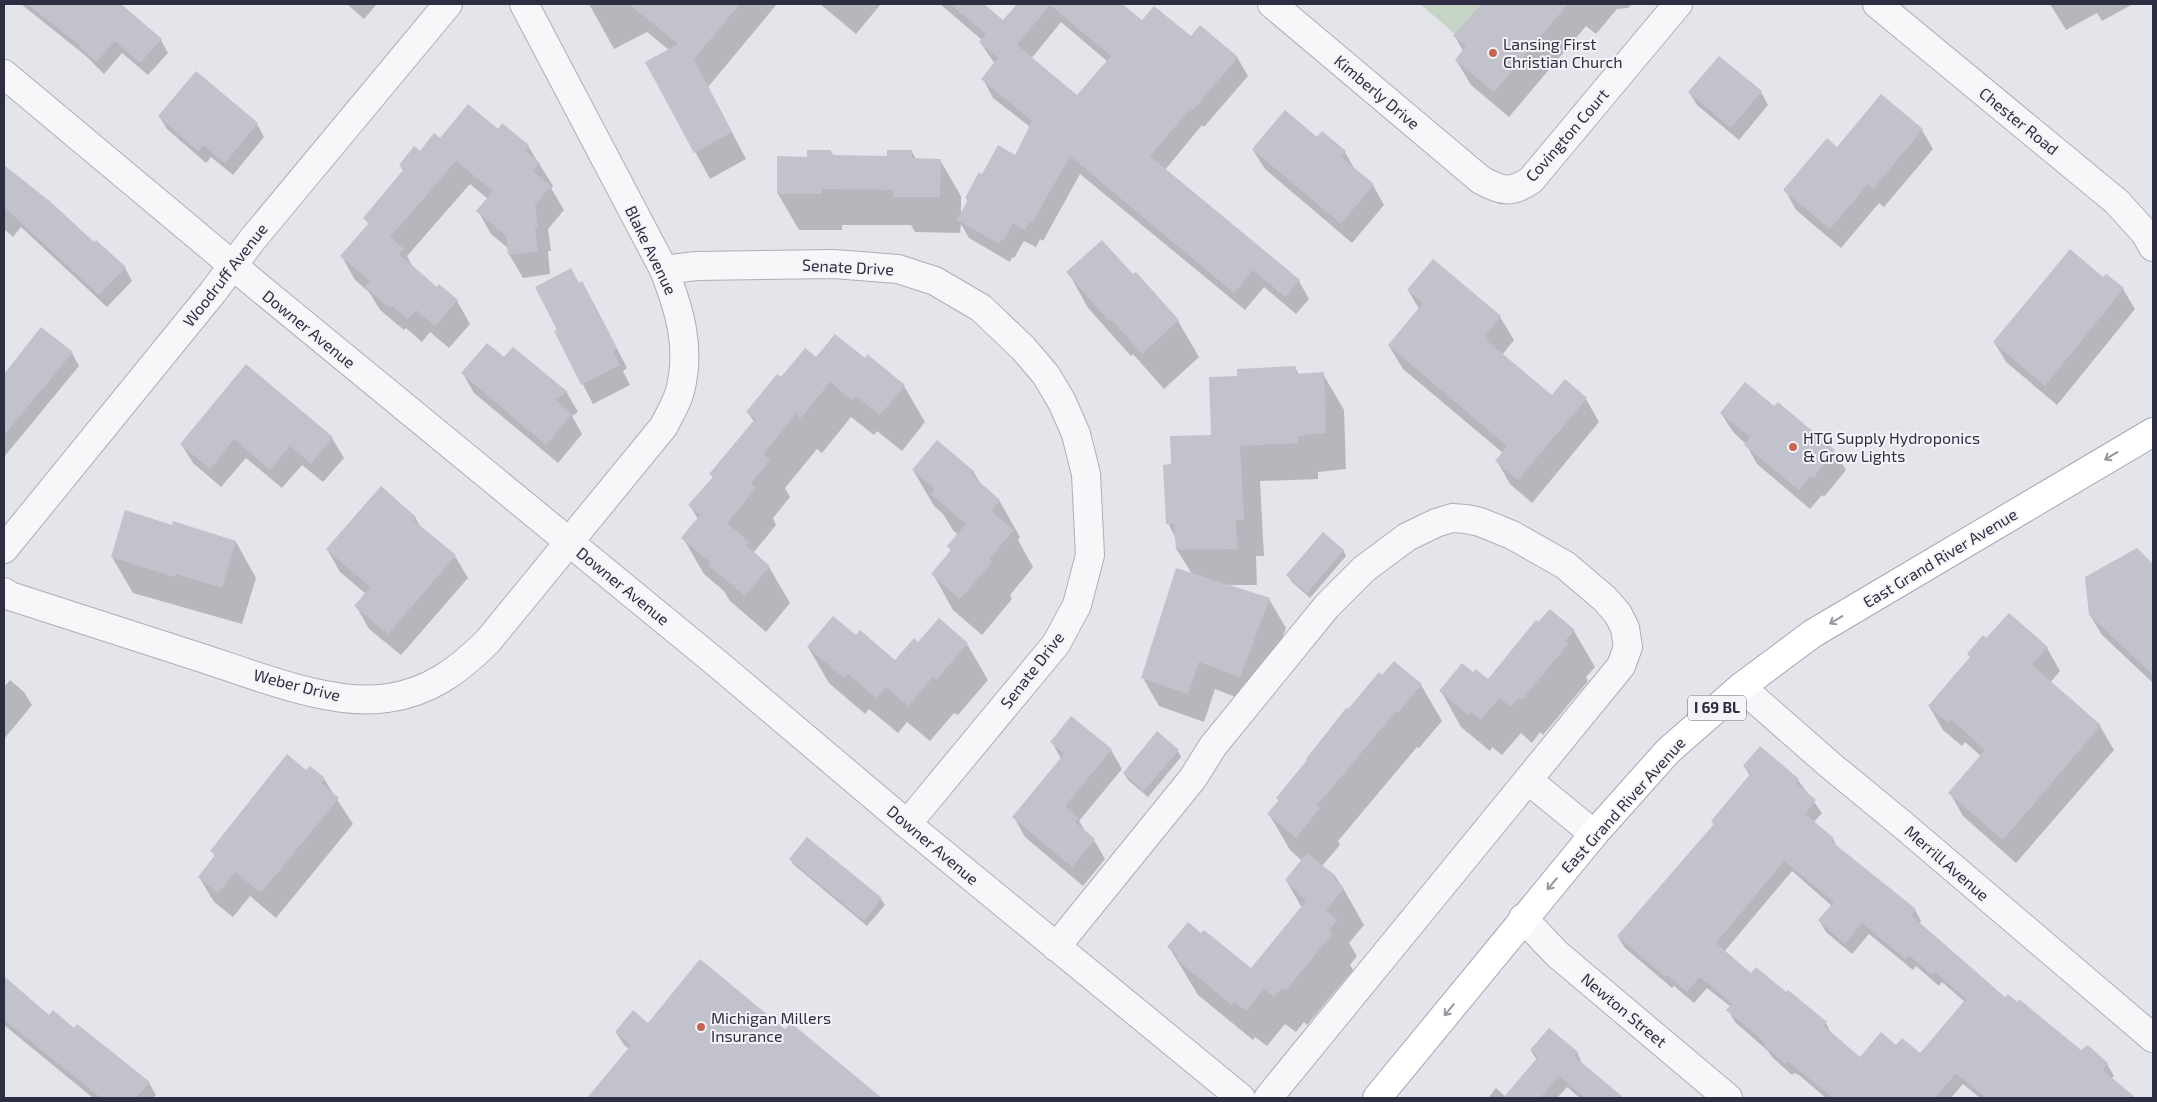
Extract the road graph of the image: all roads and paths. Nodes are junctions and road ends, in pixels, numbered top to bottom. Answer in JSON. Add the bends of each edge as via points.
{"nodes":[{"id":1,"x":448,"y":4,"type":"edge"},
{"id":2,"x":524,"y":4,"type":"edge"},
{"id":3,"x":1272,"y":4,"type":"edge"},
{"id":4,"x":1678,"y":4,"type":"edge"},
{"id":5,"x":1877,"y":4,"type":"edge"},
{"id":6,"x":4,"y":74,"type":"edge"},
{"id":7,"x":1482,"y":180,"type":"joint"},
{"id":8,"x":2153,"y":247,"type":"edge"},
{"id":9,"x":234,"y":266,"type":"junction"},
{"id":10,"x":664,"y":270,"type":"junction"},
{"id":11,"x":2153,"y":432,"type":"edge"},
{"id":12,"x":569,"y":542,"type":"junction"},
{"id":13,"x":4,"y":549,"type":"edge"},
{"id":14,"x":4,"y":592,"type":"edge"},
{"id":15,"x":1741,"y":687,"type":"junction"},
{"id":16,"x":1528,"y":780,"type":"junction"},
{"id":17,"x":907,"y":824,"type":"junction"},
{"id":18,"x":1594,"y":834,"type":"junction"},
{"id":19,"x":1523,"y":918,"type":"junction"},
{"id":20,"x":1056,"y":947,"type":"junction"},
{"id":21,"x":2153,"y":1038,"type":"edge"},
{"id":22,"x":1241,"y":1098,"type":"edge"},
{"id":23,"x":1268,"y":1098,"type":"edge"},
{"id":24,"x":1378,"y":1098,"type":"edge"},
{"id":25,"x":1728,"y":1098,"type":"edge"}],
"edges":[{"from":1,"to":9,"type":"street","name":"Woodruff Avenue"},
{"from":2,"to":10,"type":"street","name":"Blake Avenue"},
{"from":3,"to":7,"type":"street","name":"Kimberly Drive"},
{"from":4,"to":7,"type":"street","name":"Covington Court","via":[[1531,180],[1508,190],[1495,188]]},
{"from":5,"to":8,"type":"street","name":"Chester Road","via":[[2117,202]]},
{"from":6,"to":9,"type":"street","name":"Downer Avenue"},
{"from":9,"to":12,"type":"street","name":"Downer Avenue"},
{"from":9,"to":13,"type":"street","name":"Woodruff Avenue"},
{"from":10,"to":12,"type":"street","name":"Blake Avenue","via":[[679,308],[685,346],[680,392],[664,426]]},
{"from":10,"to":17,"type":"street","name":"Senate Drive","via":[[696,266],[834,264],[898,269],[935,281],[981,308],[1023,348],[1046,375],[1062,402],[1076,434],[1086,474],[1090,555],[1077,605],[1056,644]]},
{"from":11,"to":15,"type":"main road","name":"East Grand River Avenue","number":"I 69 BL","one_way":true,"via":[[1812,634]]},
{"from":12,"to":14,"type":"street","name":"Weber Drive","via":[[488,641],[463,666],[415,692],[387,699],[339,698],[290,686]]},
{"from":12,"to":17,"type":"street","name":"Downer Avenue"},
{"from":15,"to":18,"type":"main road","name":"East Grand River Avenue","number":"I 69 BL","via":[[1668,751]]},
{"from":15,"to":21,"type":"street","name":"Merrill Avenue"},
{"from":16,"to":18,"type":"street"},
{"from":16,"to":20,"type":"street","via":[[1621,666],[1628,647],[1625,628],[1605,599],[1565,565],[1512,535],[1466,518],[1436,522],[1364,569],[1327,606]]},
{"from":16,"to":23,"type":"street"},
{"from":17,"to":20,"type":"street","name":"Downer Avenue"},
{"from":18,"to":19,"type":"main road","name":"East Grand River Avenue","number":"I 69 BL","one_way":true},
{"from":19,"to":24,"type":"main road","name":"East Grand River Avenue","number":"I 69 BL","one_way":true},
{"from":19,"to":25,"type":"street","name":"Newton Street","via":[[1557,954]]},
{"from":20,"to":22,"type":"street","name":"Downer Avenue"}]}
